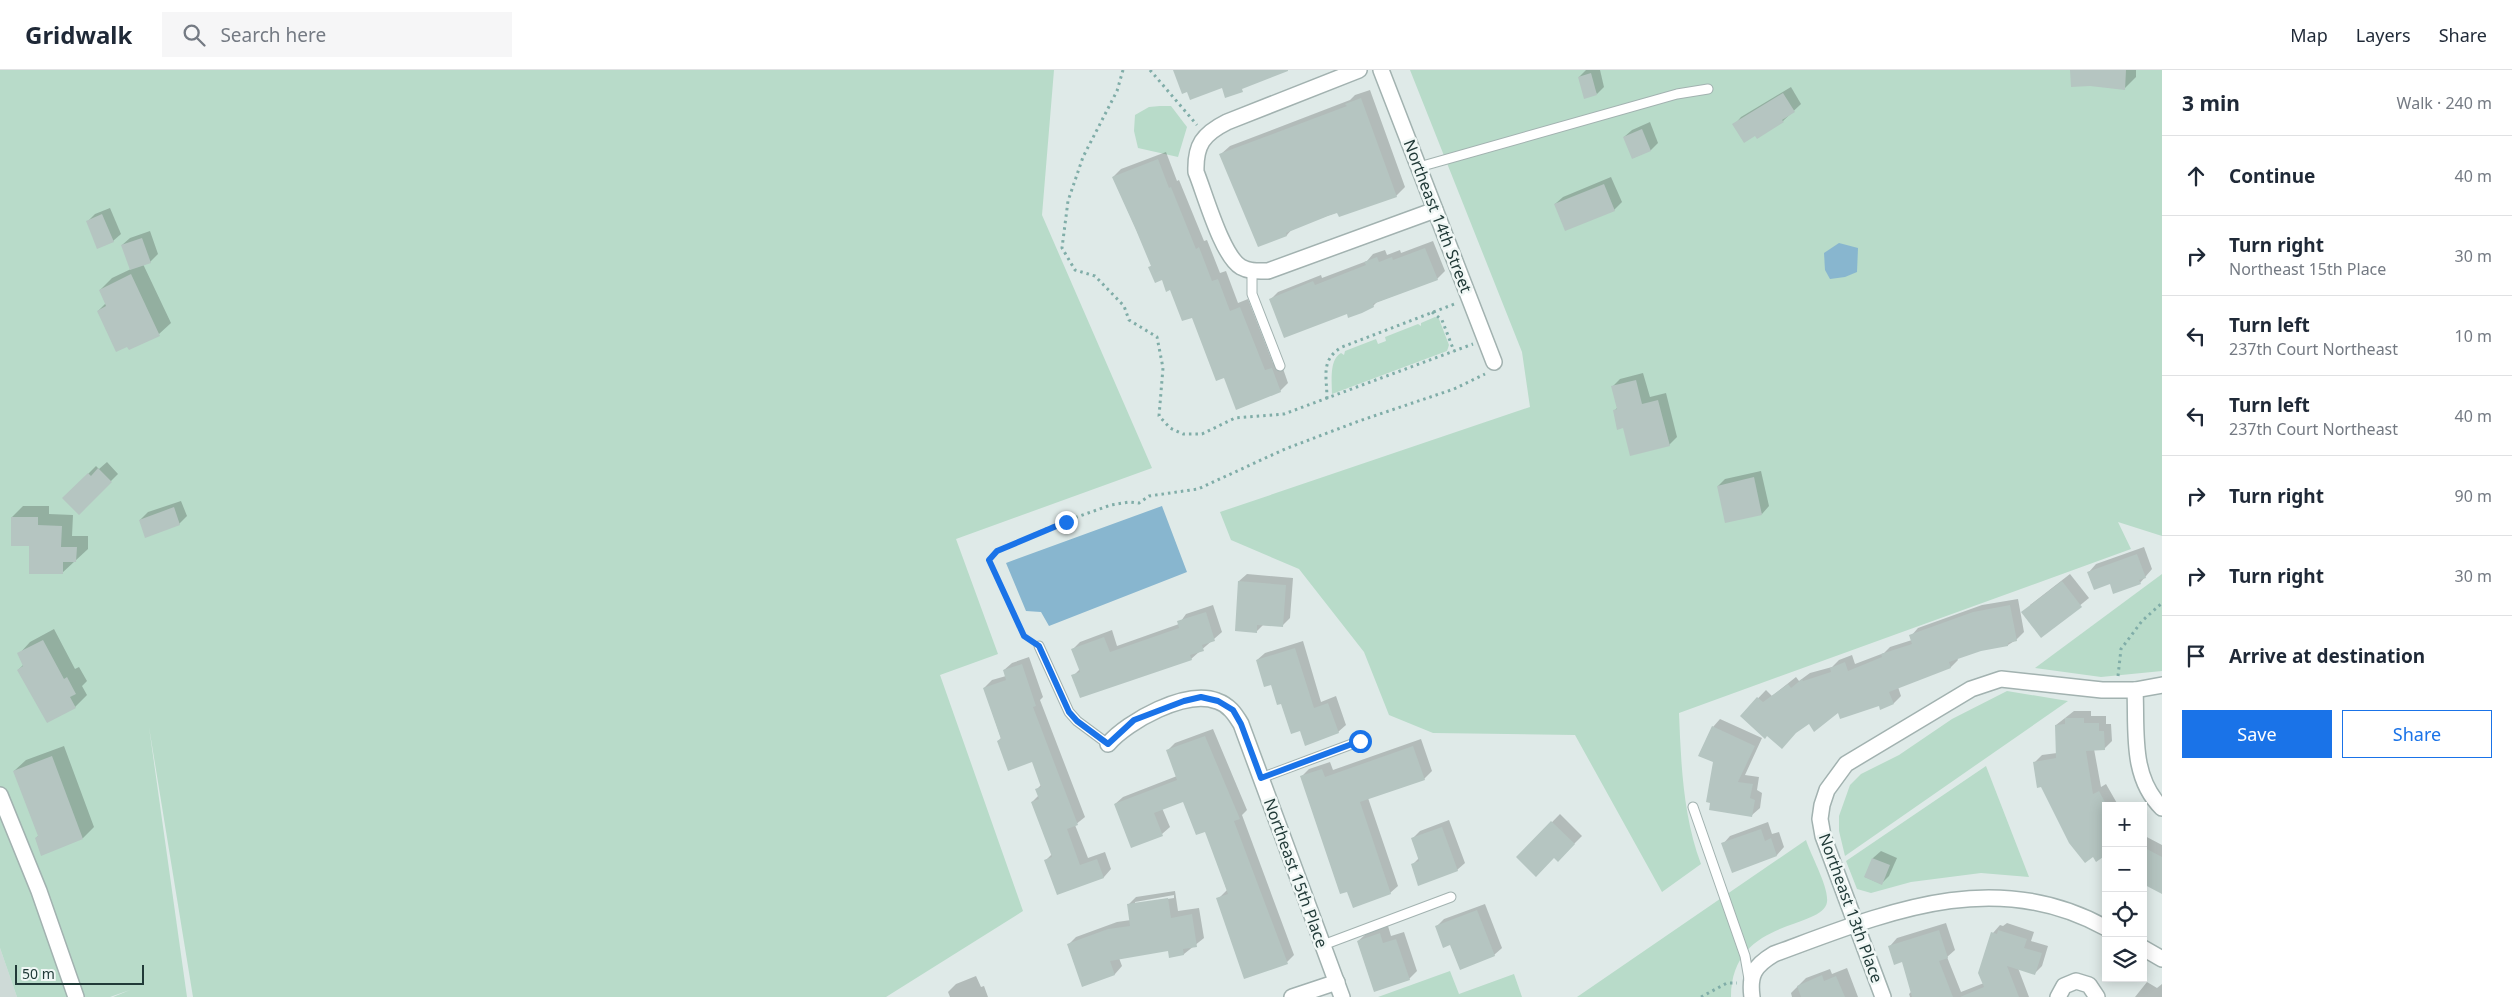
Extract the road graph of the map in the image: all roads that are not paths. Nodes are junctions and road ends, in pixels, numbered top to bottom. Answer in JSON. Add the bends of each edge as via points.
{"nodes":[{"id":1,"x":1359,"y":70,"type":"edge"},
{"id":2,"x":1382,"y":70,"type":"edge"},
{"id":3,"x":1708,"y":90,"type":"dead end"},
{"id":4,"x":1419,"y":167,"type":"junction"},
{"id":5,"x":1436,"y":210,"type":"junction"},
{"id":6,"x":1252,"y":271,"type":"junction"},
{"id":7,"x":1494,"y":362,"type":"road end"},
{"id":8,"x":1280,"y":366,"type":"dead end"},
{"id":9,"x":1039,"y":646,"type":"road end"},
{"id":10,"x":2162,"y":685,"type":"edge"},
{"id":11,"x":2135,"y":690,"type":"junction"},
{"id":12,"x":1360,"y":741,"type":"dead end"},
{"id":13,"x":1108,"y":744,"type":"joint"},
{"id":14,"x":1261,"y":778,"type":"junction"},
{"id":15,"x":0,"y":796,"type":"edge"},
{"id":16,"x":1693,"y":807,"type":"dead end"},
{"id":17,"x":2162,"y":808,"type":"edge"},
{"id":18,"x":1451,"y":897,"type":"dead end"},
{"id":19,"x":1854,"y":925,"type":"junction"},
{"id":20,"x":2102,"y":926,"type":"edge"},
{"id":21,"x":1323,"y":945,"type":"junction"},
{"id":22,"x":2147,"y":950,"type":"edge"},
{"id":23,"x":2162,"y":959,"type":"edge"},
{"id":24,"x":1336,"y":982,"type":"junction"},
{"id":25,"x":1750,"y":982,"type":"junction"},
{"id":26,"x":76,"y":997,"type":"edge"},
{"id":27,"x":1292,"y":997,"type":"edge"},
{"id":28,"x":1342,"y":997,"type":"edge"},
{"id":29,"x":1752,"y":997,"type":"edge"},
{"id":30,"x":1883,"y":997,"type":"edge"},
{"id":31,"x":2058,"y":997,"type":"edge"},
{"id":32,"x":2097,"y":997,"type":"edge"}],
"edges":[{"from":1,"to":6,"type":"street","via":[[1227,122],[1210,130],[1202,142],[1195,157],[1196,172],[1228,255]]},
{"from":2,"to":4,"type":"street","name":"Northeast 14th Street"},
{"from":3,"to":4,"type":"lane","via":[[1677,94]]},
{"from":4,"to":5,"type":"street","name":"Northeast 14th Street"},
{"from":5,"to":6,"type":"street","via":[[1300,261]]},
{"from":5,"to":7,"type":"street","name":"Northeast 14th Street"},
{"from":6,"to":8,"type":"lane","via":[[1252,294]]},
{"from":9,"to":13,"type":"lane","via":[[1069,712]]},
{"from":10,"to":11,"type":"street"},
{"from":11,"to":17,"type":"street","via":[[2138,765],[2151,796]]},
{"from":11,"to":19,"type":"street","name":"Northeast 13th Place","via":[[2102,690],[2001,679],[1965,692],[1846,764],[1827,790],[1820,819]]},
{"from":12,"to":14,"type":"lane"},
{"from":13,"to":14,"type":"street","name":"Northeast 15th Place","via":[[1134,720],[1201,697],[1218,701],[1233,710]]},
{"from":14,"to":21,"type":"street","name":"Northeast 15th Place"},
{"from":15,"to":26,"type":"street","via":[[39,890]]},
{"from":16,"to":25,"type":"lane","via":[[1745,956]]},
{"from":18,"to":21,"type":"lane"},
{"from":19,"to":20,"type":"street","via":[[1941,900],[1973,897],[2014,899],[2057,908]]},
{"from":19,"to":25,"type":"street","via":[[1774,954],[1758,966]]},
{"from":19,"to":30,"type":"street","name":"Northeast 13th Place"},
{"from":21,"to":24,"type":"street","name":"Northeast 15th Place"},
{"from":22,"to":23,"type":"street"},
{"from":24,"to":27,"type":"street"},
{"from":24,"to":28,"type":"street","name":"Northeast 15th Place"},
{"from":25,"to":29,"type":"street"},
{"from":31,"to":32,"type":"street","via":[[2064,986],[2076,981],[2089,984]]}]}
